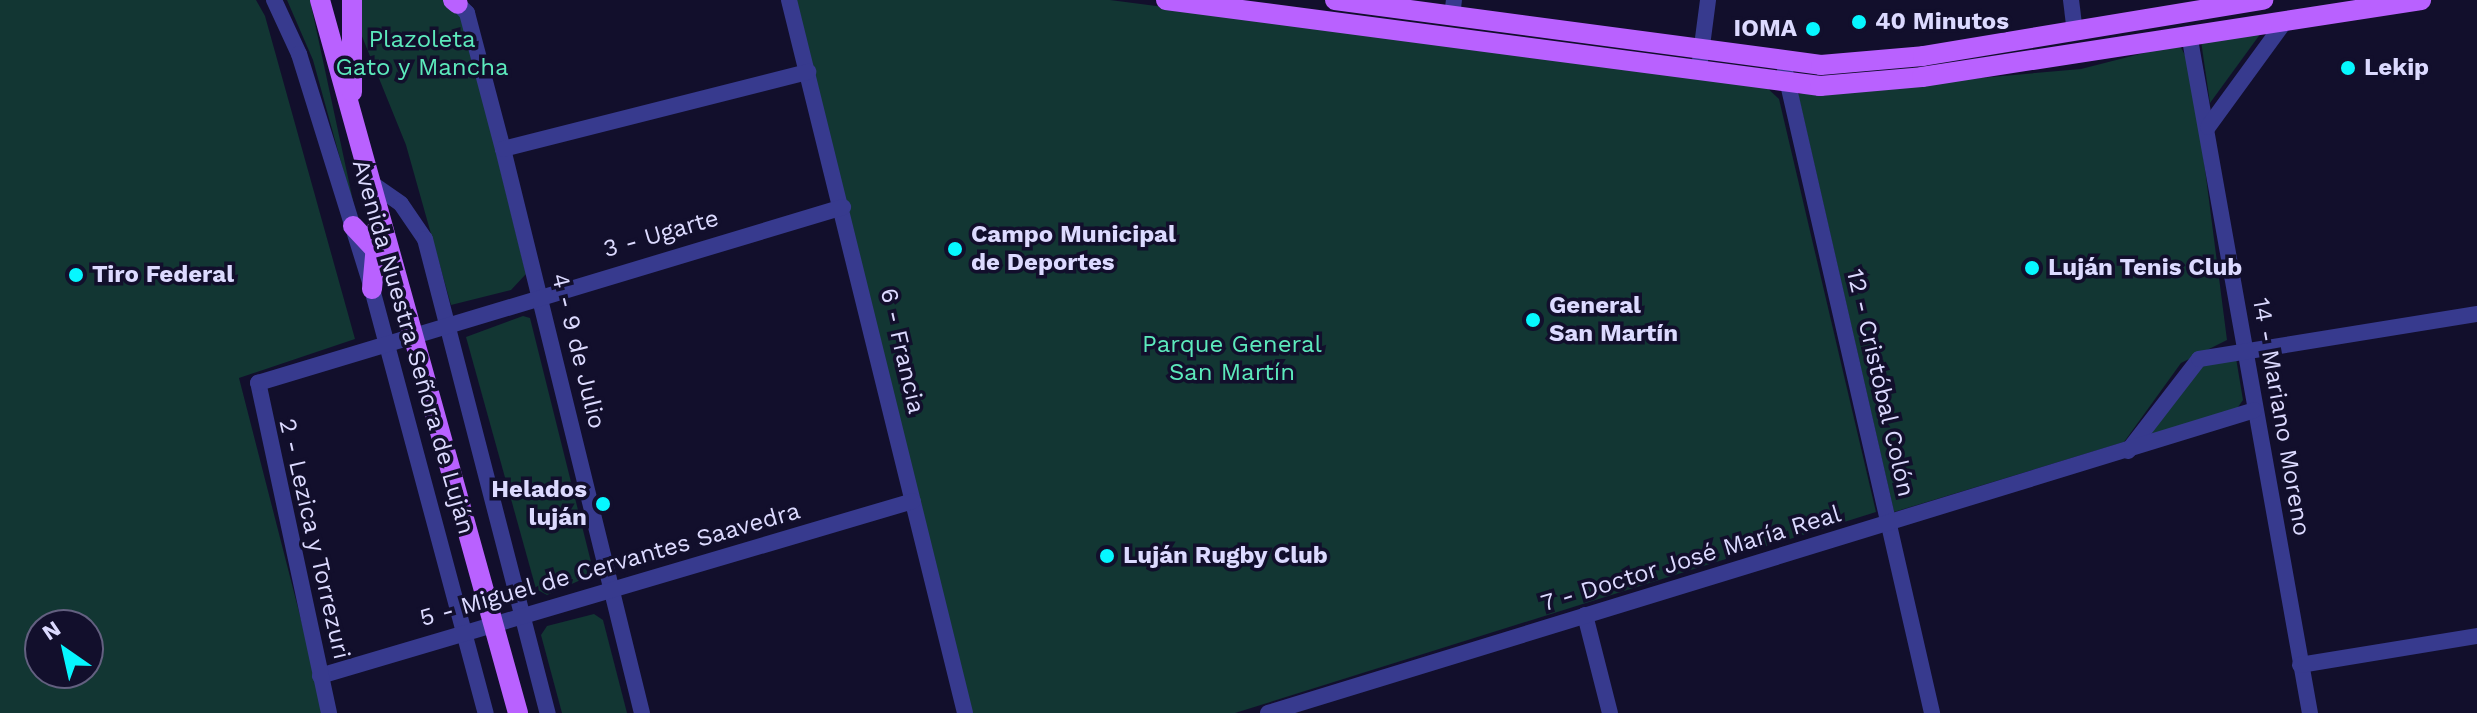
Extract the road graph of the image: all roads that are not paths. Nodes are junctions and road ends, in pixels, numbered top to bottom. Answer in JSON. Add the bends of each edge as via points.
{"nodes":[{"id":1,"x":274,"y":0,"type":"edge"},
{"id":2,"x":320,"y":0,"type":"edge"},
{"id":3,"x":352,"y":0,"type":"edge"},
{"id":4,"x":789,"y":0,"type":"edge"},
{"id":5,"x":1166,"y":0,"type":"edge"},
{"id":6,"x":1335,"y":0,"type":"edge"},
{"id":7,"x":1708,"y":0,"type":"edge"},
{"id":8,"x":2071,"y":0,"type":"edge"},
{"id":9,"x":2263,"y":0,"type":"edge"},
{"id":10,"x":2309,"y":0,"type":"edge"},
{"id":11,"x":2421,"y":0,"type":"edge"},
{"id":12,"x":455,"y":2,"type":"edge"},
{"id":13,"x":1453,"y":8,"type":"edge"},
{"id":14,"x":2286,"y":20,"type":"junction"},
{"id":15,"x":2075,"y":32,"type":"junction"},
{"id":16,"x":2189,"y":34,"type":"junction"},
{"id":17,"x":1700,"y":62,"type":"junction"},
{"id":18,"x":808,"y":72,"type":"junction"},
{"id":19,"x":1785,"y":74,"type":"junction"},
{"id":20,"x":353,"y":108,"type":"junction"},
{"id":21,"x":2208,"y":127,"type":"junction"},
{"id":22,"x":503,"y":149,"type":"junction"},
{"id":23,"x":377,"y":187,"type":"junction"},
{"id":24,"x":843,"y":207,"type":"junction"},
{"id":25,"x":353,"y":226,"type":"junction"},
{"id":26,"x":379,"y":253,"type":"junction"},
{"id":27,"x":402,"y":284,"type":"junction"},
{"id":28,"x":372,"y":289,"type":"junction"},
{"id":29,"x":539,"y":293,"type":"junction"},
{"id":30,"x":2477,"y":314,"type":"edge"},
{"id":31,"x":446,"y":325,"type":"junction"},
{"id":32,"x":417,"y":334,"type":"junction"},
{"id":33,"x":387,"y":343,"type":"junction"},
{"id":34,"x":2245,"y":350,"type":"junction"},
{"id":35,"x":264,"y":380,"type":"joint"},
{"id":36,"x":2255,"y":410,"type":"junction"},
{"id":37,"x":2128,"y":451,"type":"junction"},
{"id":38,"x":913,"y":501,"type":"junction"},
{"id":39,"x":1889,"y":525,"type":"junction"},
{"id":40,"x":612,"y":589,"type":"junction"},
{"id":41,"x":1585,"y":615,"type":"junction"},
{"id":42,"x":523,"y":617,"type":"junction"},
{"id":43,"x":495,"y":624,"type":"junction"},
{"id":44,"x":467,"y":632,"type":"junction"},
{"id":45,"x":2477,"y":636,"type":"edge"},
{"id":46,"x":2300,"y":665,"type":"junction"},
{"id":47,"x":320,"y":676,"type":"junction"},
{"id":48,"x":1276,"y":712,"type":"edge"},
{"id":49,"x":2306,"y":712,"type":"edge"},
{"id":50,"x":329,"y":713,"type":"edge"},
{"id":51,"x":486,"y":713,"type":"edge"},
{"id":52,"x":518,"y":713,"type":"edge"},
{"id":53,"x":548,"y":713,"type":"edge"},
{"id":54,"x":642,"y":713,"type":"edge"},
{"id":55,"x":965,"y":713,"type":"edge"},
{"id":56,"x":1610,"y":713,"type":"edge"},
{"id":57,"x":1932,"y":713,"type":"edge"}],
"edges":[{"from":1,"to":25,"type":"street","name":"Avenida Nuestra Señora de Luján"},
{"from":2,"to":20,"type":"main road","name":"Avenida Nuestra Señora de Luján","via":[[331,55]]},
{"from":3,"to":20,"type":"main road","name":"Avenida Nuestra Señora de Luján"},
{"from":4,"to":18,"type":"street","name":"6 - Francia"},
{"from":5,"to":17,"type":"main road"},
{"from":6,"to":13,"type":"main road"},
{"from":7,"to":17,"type":"street"},
{"from":8,"to":15,"type":"street"},
{"from":9,"to":15,"type":"main road"},
{"from":10,"to":14,"type":"main road"},
{"from":11,"to":14,"type":"main road"},
{"from":12,"to":22,"type":"street","name":"4 - 9 de Julio","via":[[467,13]]},
{"from":13,"to":17,"type":"main road"},
{"from":14,"to":16,"type":"main road"},
{"from":14,"to":21,"type":"street"},
{"from":15,"to":19,"type":"main road"},
{"from":16,"to":19,"type":"main road","via":[[1922,77]]},
{"from":16,"to":21,"type":"street","name":"14 - Mariano Moreno"},
{"from":17,"to":19,"type":"main road"},
{"from":18,"to":22,"type":"street"},
{"from":18,"to":24,"type":"street","name":"6 - Francia"},
{"from":19,"to":39,"type":"street","name":"12 - Cristóbal Colón"},
{"from":20,"to":23,"type":"main road","name":"Avenida Nuestra Señora de Luján"},
{"from":21,"to":34,"type":"street","name":"14 - Mariano Moreno"},
{"from":22,"to":29,"type":"street","name":"4 - 9 de Julio"},
{"from":23,"to":26,"type":"main road"},
{"from":23,"to":27,"type":"main road","name":"Avenida Nuestra Señora de Luján"},
{"from":23,"to":31,"type":"street","name":"Avenida Nuestra Señora de Luján","via":[[401,204],[425,239]]},
{"from":24,"to":29,"type":"street","name":"3 - Ugarte"},
{"from":24,"to":38,"type":"street","name":"6 - Francia"},
{"from":25,"to":26,"type":"main road"},
{"from":25,"to":28,"type":"street","name":"Avenida Nuestra Señora de Luján"},
{"from":26,"to":27,"type":"main road"},
{"from":26,"to":28,"type":"main road"},
{"from":27,"to":32,"type":"main road","name":"Avenida Nuestra Señora de Luján"},
{"from":28,"to":33,"type":"street","name":"Avenida Nuestra Señora de Luján"},
{"from":29,"to":31,"type":"street","name":"3 - Ugarte"},
{"from":29,"to":40,"type":"street","name":"4 - 9 de Julio"},
{"from":30,"to":34,"type":"street"},
{"from":31,"to":32,"type":"street","name":"3 - Ugarte"},
{"from":31,"to":42,"type":"street","name":"Avenida Nuestra Señora de Luján"},
{"from":32,"to":33,"type":"street","name":"3 - Ugarte"},
{"from":32,"to":43,"type":"main road","name":"Avenida Nuestra Señora de Luján"},
{"from":33,"to":35,"type":"street","name":"3 - Ugarte"},
{"from":33,"to":44,"type":"street","name":"Avenida Nuestra Señora de Luján"},
{"from":34,"to":36,"type":"street","name":"14 - Mariano Moreno"},
{"from":34,"to":37,"type":"street","via":[[2188,369]]},
{"from":35,"to":47,"type":"street","name":"2 - Lezica y Torrezuri","via":[[255,391]]},
{"from":36,"to":37,"type":"street","name":"7 - Doctor José María Real"},
{"from":36,"to":46,"type":"street","name":"14 - Mariano Moreno"},
{"from":37,"to":39,"type":"street","name":"7 - Doctor José María Real"},
{"from":38,"to":40,"type":"street","name":"5 - Miguel de Cervantes Saavedra"},
{"from":38,"to":55,"type":"street","name":"6 - Francia"},
{"from":39,"to":41,"type":"street","name":"7 - Doctor José María Real"},
{"from":39,"to":57,"type":"street","name":"12 - Cristóbal Colón"},
{"from":40,"to":42,"type":"street","name":"5 - Miguel de Cervantes Saavedra"},
{"from":40,"to":54,"type":"street","name":"4 - 9 de Julio"},
{"from":41,"to":48,"type":"street","name":"7 - Doctor José María Real"},
{"from":41,"to":56,"type":"street"},
{"from":42,"to":43,"type":"street","name":"5 - Miguel de Cervantes Saavedra"},
{"from":42,"to":53,"type":"street","name":"Avenida Nuestra Señora de Luján"},
{"from":43,"to":44,"type":"street","name":"5 - Miguel de Cervantes Saavedra"},
{"from":43,"to":52,"type":"main road","name":"Avenida Nuestra Señora de Luján"},
{"from":44,"to":47,"type":"street","name":"5 - Miguel de Cervantes Saavedra"},
{"from":44,"to":51,"type":"street","name":"Avenida Nuestra Señora de Luján"},
{"from":45,"to":46,"type":"street"},
{"from":46,"to":49,"type":"street","name":"14 - Mariano Moreno"},
{"from":47,"to":50,"type":"street","name":"2 - Lezica y Torrezuri"}]}
